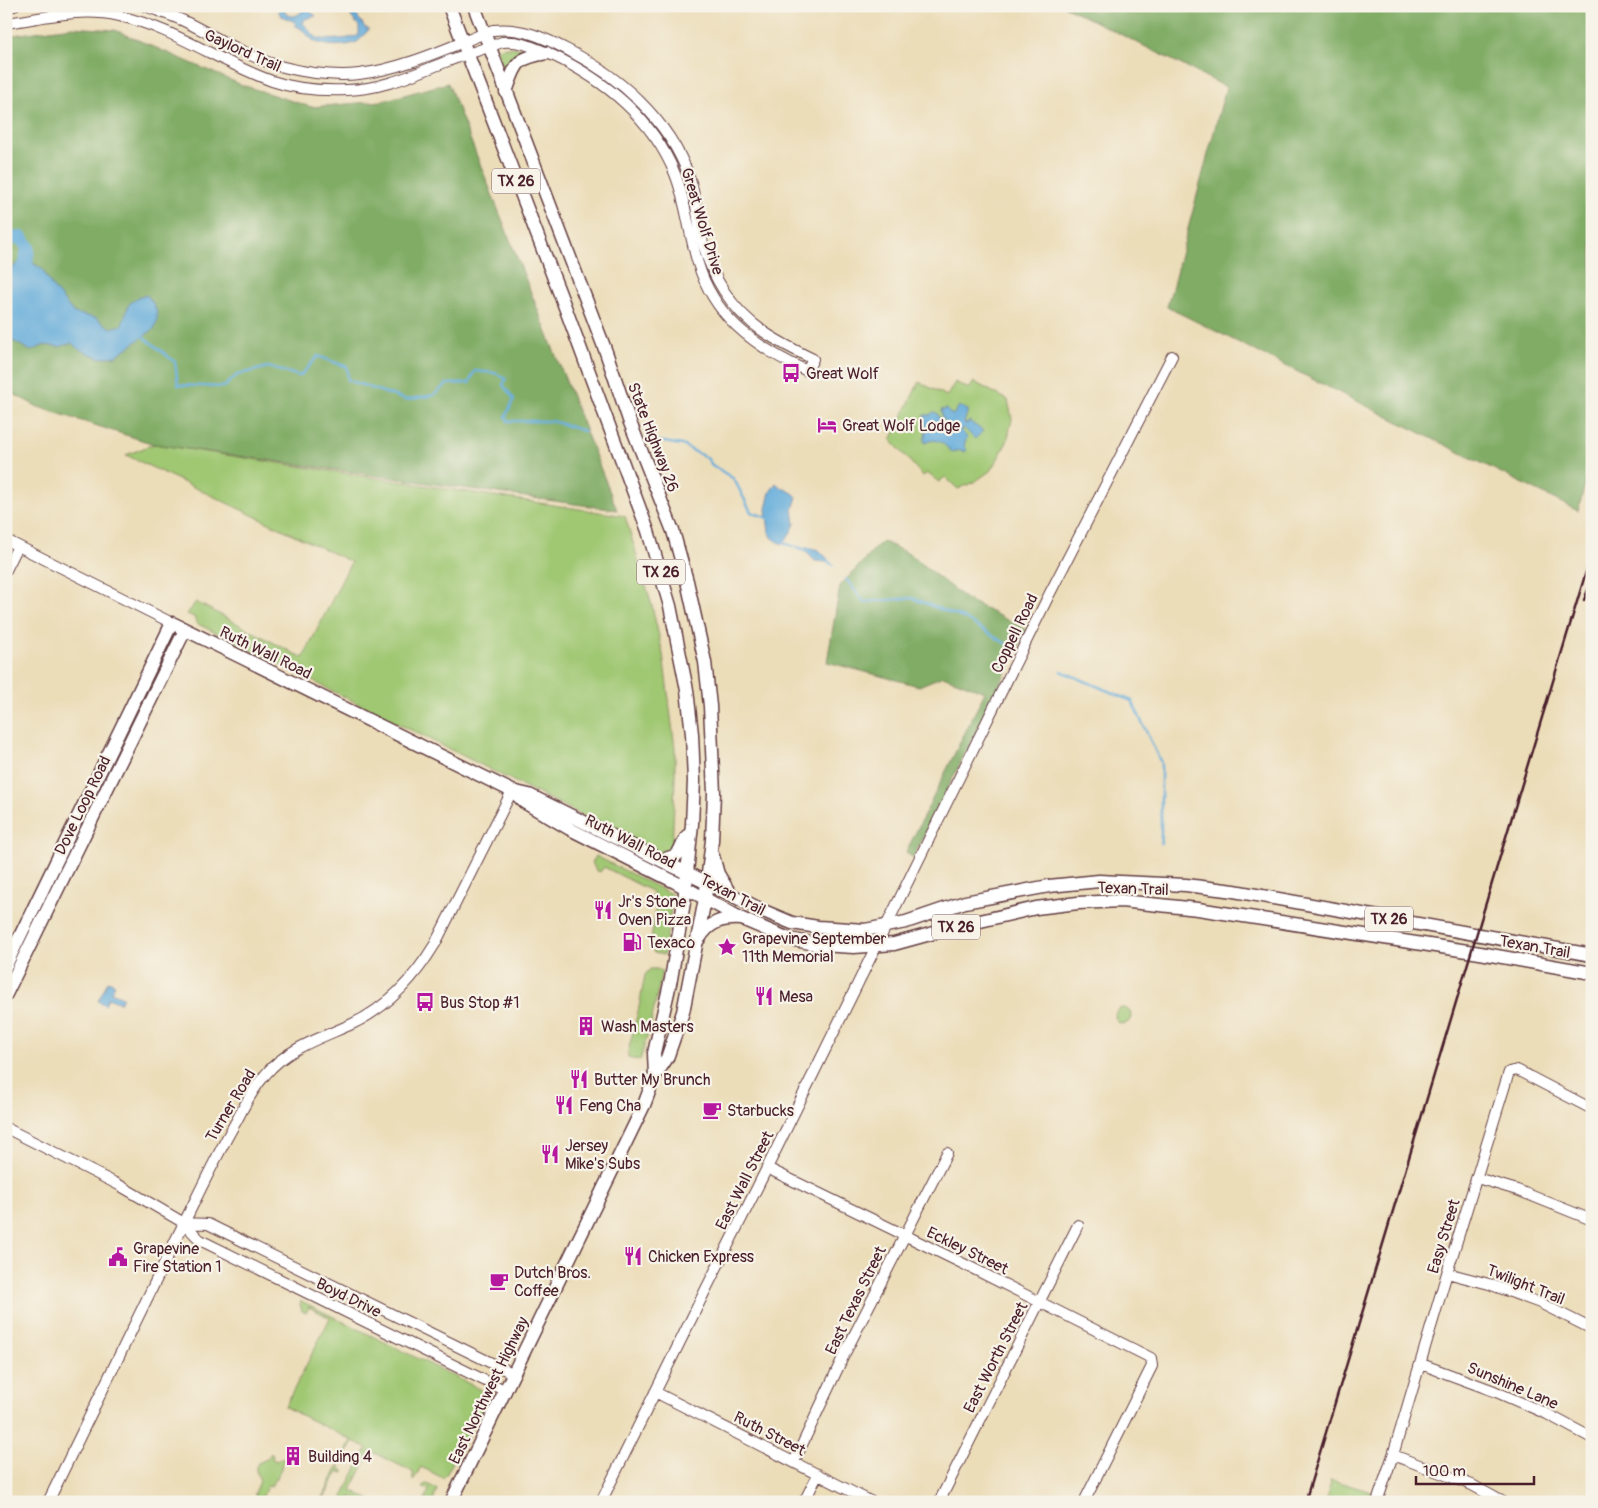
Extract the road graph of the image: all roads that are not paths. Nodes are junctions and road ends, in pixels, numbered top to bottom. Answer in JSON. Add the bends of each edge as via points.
{"nodes":[{"id":1,"x":14,"y":6,"type":"edge"},
{"id":2,"x":145,"y":6,"type":"edge"},
{"id":3,"x":449,"y":6,"type":"edge"},
{"id":4,"x":474,"y":6,"type":"edge"},
{"id":5,"x":6,"y":7,"type":"edge"},
{"id":6,"x":6,"y":23,"type":"edge"},
{"id":7,"x":484,"y":33,"type":"junction"},
{"id":8,"x":462,"y":42,"type":"junction"},
{"id":9,"x":489,"y":47,"type":"junction"},
{"id":10,"x":547,"y":53,"type":"junction"},
{"id":11,"x":467,"y":54,"type":"junction"},
{"id":12,"x":506,"y":92,"type":"junction"},
{"id":13,"x":1172,"y":356,"type":"dead end"},
{"id":14,"x":611,"y":369,"type":"junction"},
{"id":15,"x":590,"y":376,"type":"junction"},
{"id":16,"x":6,"y":540,"type":"edge"},
{"id":17,"x":18,"y":546,"type":"junction"},
{"id":18,"x":6,"y":570,"type":"edge"},
{"id":19,"x":172,"y":622,"type":"junction"},
{"id":20,"x":186,"y":630,"type":"junction"},
{"id":21,"x":102,"y":768,"type":"junction"},
{"id":22,"x":115,"y":775,"type":"junction"},
{"id":23,"x":512,"y":791,"type":"junction"},
{"id":24,"x":692,"y":824,"type":"junction"},
{"id":25,"x":712,"y":840,"type":"junction"},
{"id":26,"x":662,"y":860,"type":"junction"},
{"id":27,"x":686,"y":872,"type":"junction"},
{"id":28,"x":707,"y":882,"type":"junction"},
{"id":29,"x":1120,"y":882,"type":"junction"},
{"id":30,"x":685,"y":888,"type":"junction"},
{"id":31,"x":730,"y":894,"type":"junction"},
{"id":32,"x":705,"y":899,"type":"junction"},
{"id":33,"x":1120,"y":901,"type":"junction"},
{"id":34,"x":742,"y":919,"type":"junction"},
{"id":35,"x":887,"y":926,"type":"junction"},
{"id":36,"x":697,"y":943,"type":"junction"},
{"id":37,"x":877,"y":946,"type":"junction"},
{"id":38,"x":20,"y":952,"type":"junction"},
{"id":39,"x":1592,"y":955,"type":"edge"},
{"id":40,"x":6,"y":965,"type":"edge"},
{"id":41,"x":1592,"y":973,"type":"edge"},
{"id":42,"x":6,"y":994,"type":"edge"},
{"id":43,"x":655,"y":1076,"type":"junction"},
{"id":44,"x":1592,"y":1110,"type":"edge"},
{"id":45,"x":6,"y":1128,"type":"edge"},
{"id":46,"x":947,"y":1153,"type":"dead end"},
{"id":47,"x":767,"y":1168,"type":"junction"},
{"id":48,"x":1476,"y":1178,"type":"junction"},
{"id":49,"x":1592,"y":1220,"type":"edge"},
{"id":50,"x":184,"y":1222,"type":"junction"},
{"id":51,"x":1078,"y":1225,"type":"dead end"},
{"id":52,"x":904,"y":1235,"type":"junction"},
{"id":53,"x":300,"y":1269,"type":"junction"},
{"id":54,"x":1446,"y":1272,"type":"junction"},
{"id":55,"x":285,"y":1282,"type":"junction"},
{"id":56,"x":300,"y":1289,"type":"junction"},
{"id":57,"x":1040,"y":1302,"type":"junction"},
{"id":58,"x":1592,"y":1329,"type":"edge"},
{"id":59,"x":1421,"y":1364,"type":"junction"},
{"id":60,"x":514,"y":1374,"type":"junction"},
{"id":61,"x":506,"y":1391,"type":"junction"},
{"id":62,"x":655,"y":1392,"type":"junction"},
{"id":63,"x":1592,"y":1438,"type":"edge"},
{"id":64,"x":1393,"y":1455,"type":"junction"},
{"id":65,"x":794,"y":1462,"type":"junction"},
{"id":66,"x":818,"y":1474,"type":"junction"},
{"id":67,"x":1378,"y":1499,"type":"dead end"},
{"id":68,"x":48,"y":1502,"type":"edge"},
{"id":69,"x":451,"y":1502,"type":"edge"},
{"id":70,"x":601,"y":1502,"type":"edge"},
{"id":71,"x":804,"y":1502,"type":"edge"},
{"id":72,"x":872,"y":1502,"type":"edge"},
{"id":73,"x":939,"y":1502,"type":"edge"},
{"id":74,"x":1084,"y":1502,"type":"edge"},
{"id":75,"x":1504,"y":1502,"type":"edge"}],
"edges":[{"from":1,"to":5,"type":"street"},
{"from":2,"to":8,"type":"street","name":"Gaylord Trail","via":[[182,20],[273,64],[328,74],[361,74],[394,67]]},
{"from":3,"to":8,"type":"main road","number":"TX 26"},
{"from":4,"to":7,"type":"main road","name":"State Highway 26","number":"TX 26"},
{"from":6,"to":11,"type":"street","name":"Gaylord Trail","via":[[69,13],[117,15],[149,23],[274,82],[311,89],[381,87]]},
{"from":7,"to":8,"type":"street","name":"Gaylord Trail"},
{"from":7,"to":9,"type":"main road","name":"State Highway 26","number":"TX 26"},
{"from":7,"to":10,"type":"street","name":"Great Wolf Drive","via":[[505,28],[546,38],[594,63],[648,110],[675,145],[689,176],[700,234],[724,291],[746,318],[771,338],[813,359],[807,371],[767,350],[738,327],[713,298],[698,267],[675,175],[662,147],[639,118],[600,82]]},
{"from":8,"to":11,"type":"main road","number":"TX 26"},
{"from":9,"to":10,"type":"street","name":"Great Wolf Drive","via":[[512,41]]},
{"from":9,"to":11,"type":"street","name":"Great Wolf Drive"},
{"from":9,"to":12,"type":"main road","name":"State Highway 26","number":"TX 26"},
{"from":10,"to":12,"type":"main road","via":[[531,55],[519,62]]},
{"from":11,"to":15,"type":"main road","number":"TX 26"},
{"from":12,"to":14,"type":"main road","name":"State Highway 26","number":"TX 26"},
{"from":13,"to":35,"type":"street","name":"Coppell Road","via":[[1045,604]]},
{"from":14,"to":15,"type":"main road"},
{"from":14,"to":25,"type":"main road","name":"State Highway 26","number":"TX 26","via":[[673,531],[698,624],[710,706],[714,793]]},
{"from":15,"to":24,"type":"main road","number":"TX 26","via":[[648,531],[670,606],[687,690],[692,734]]},
{"from":16,"to":17,"type":"street","name":"Ruth Wall Road"},
{"from":17,"to":18,"type":"street"},
{"from":17,"to":19,"type":"street","name":"Ruth Wall Road"},
{"from":19,"to":20,"type":"main road","name":"Ruth Wall Road"},
{"from":19,"to":21,"type":"main road","name":"Dove Loop Road"},
{"from":20,"to":22,"type":"main road","name":"Dove Loop Road"},
{"from":20,"to":23,"type":"main road","name":"Ruth Wall Road"},
{"from":21,"to":22,"type":"main road"},
{"from":21,"to":38,"type":"main road","name":"Dove Loop Road"},
{"from":22,"to":38,"type":"main road","name":"Dove Loop Road"},
{"from":23,"to":26,"type":"main road","name":"Ruth Wall Road","via":[[529,794]]},
{"from":23,"to":30,"type":"main road","name":"Ruth Wall Road","via":[[524,802],[570,828]]},
{"from":23,"to":50,"type":"street","name":"Turner Road","via":[[425,961],[404,987],[380,1007],[311,1041],[280,1059],[266,1073],[223,1144]]},
{"from":24,"to":26,"type":"main road","via":[[677,855]]},
{"from":24,"to":27,"type":"main road","number":"TX 26"},
{"from":25,"to":28,"type":"main road","name":"State Highway 26","number":"TX 26"},
{"from":25,"to":31,"type":"main road","number":"TX 26","via":[[718,874]]},
{"from":26,"to":27,"type":"main road","name":"Ruth Wall Road"},
{"from":27,"to":28,"type":"main road","name":"Texan Trail"},
{"from":27,"to":30,"type":"main road","number":"TX 26"},
{"from":28,"to":31,"type":"main road","name":"Texan Trail"},
{"from":28,"to":32,"type":"main road","name":"State Highway 26","number":"TX 26"},
{"from":29,"to":33,"type":"main road"},
{"from":29,"to":35,"type":"main road","name":"Texan Trail","number":"TX 26","via":[[1098,881],[1024,890],[965,902]]},
{"from":29,"to":39,"type":"main road","name":"Texan Trail","number":"TX 26","via":[[1234,891]]},
{"from":30,"to":32,"type":"main road","name":"Texan Trail","number":"TX 26"},
{"from":30,"to":43,"type":"main road","name":"East Northwest Highway","via":[[669,994],[654,1053]]},
{"from":31,"to":35,"type":"main road","name":"Texan Trail","number":"TX 26","via":[[792,923],[858,930]]},
{"from":32,"to":34,"type":"main road","name":"Texan Trail","number":"TX 26"},
{"from":32,"to":36,"type":"main road","name":"East Northwest Highway"},
{"from":33,"to":37,"type":"main road","name":"Texan Trail","number":"TX 26","via":[[1036,908]]},
{"from":33,"to":41,"type":"main road","name":"Texan Trail","number":"TX 26","via":[[1333,929]]},
{"from":34,"to":36,"type":"main road","via":[[718,920],[705,930]]},
{"from":34,"to":37,"type":"main road","name":"Texan Trail","number":"TX 26","via":[[789,939],[821,945]]},
{"from":35,"to":37,"type":"street","name":"East Wall Street"},
{"from":36,"to":43,"type":"main road","name":"East Northwest Highway","via":[[683,1012],[667,1058]]},
{"from":37,"to":47,"type":"street","name":"East Wall Street"},
{"from":38,"to":40,"type":"main road","name":"Dove Loop Road"},
{"from":38,"to":42,"type":"main road","name":"Dove Loop Road"},
{"from":43,"to":60,"type":"main road","name":"East Northwest Highway"},
{"from":44,"to":48,"type":"street","name":"Easy Street","via":[[1511,1066]]},
{"from":45,"to":50,"type":"street","name":"Boyd Drive","via":[[120,1185]]},
{"from":46,"to":52,"type":"street","name":"East Texas Street"},
{"from":47,"to":52,"type":"street","name":"Eckley Street"},
{"from":47,"to":62,"type":"street","name":"East Wall Street"},
{"from":48,"to":49,"type":"street","via":[[1517,1190]]},
{"from":48,"to":54,"type":"street","name":"Easy Street"},
{"from":50,"to":53,"type":"street","name":"Boyd Drive","via":[[208,1224]]},
{"from":50,"to":55,"type":"street","name":"Boyd Drive","via":[[200,1240]]},
{"from":50,"to":68,"type":"street","name":"Turner Road"},
{"from":51,"to":57,"type":"street","name":"East Worth Street"},
{"from":52,"to":57,"type":"street","name":"Eckley Street"},
{"from":52,"to":65,"type":"street","name":"East Texas Street"},
{"from":53,"to":55,"type":"street"},
{"from":53,"to":56,"type":"street"},
{"from":53,"to":60,"type":"street","name":"Boyd Drive"},
{"from":54,"to":58,"type":"street","name":"Twilight Trail","via":[[1540,1303]]},
{"from":54,"to":59,"type":"street","name":"Easy Street"},
{"from":55,"to":56,"type":"street","name":"Boyd Drive"},
{"from":56,"to":61,"type":"street","name":"Boyd Drive"},
{"from":57,"to":73,"type":"street","name":"East Worth Street"},
{"from":57,"to":74,"type":"street","name":"Eckley Street","via":[[1147,1355],[1153,1362]]},
{"from":59,"to":63,"type":"street","name":"Sunshine Lane","via":[[1494,1390]]},
{"from":59,"to":64,"type":"street","name":"Easy Street"},
{"from":60,"to":61,"type":"main road","name":"East Northwest Highway"},
{"from":61,"to":69,"type":"main road","name":"East Northwest Highway"},
{"from":62,"to":65,"type":"street","name":"Ruth Street"},
{"from":62,"to":70,"type":"street","name":"East Wall Street"},
{"from":64,"to":67,"type":"street","name":"Easy Street"},
{"from":64,"to":75,"type":"street","via":[[1472,1485]]},
{"from":65,"to":66,"type":"street","name":"Ruth Street"},
{"from":66,"to":71,"type":"street"},
{"from":66,"to":72,"type":"street","name":"Ruth Street"}]}
